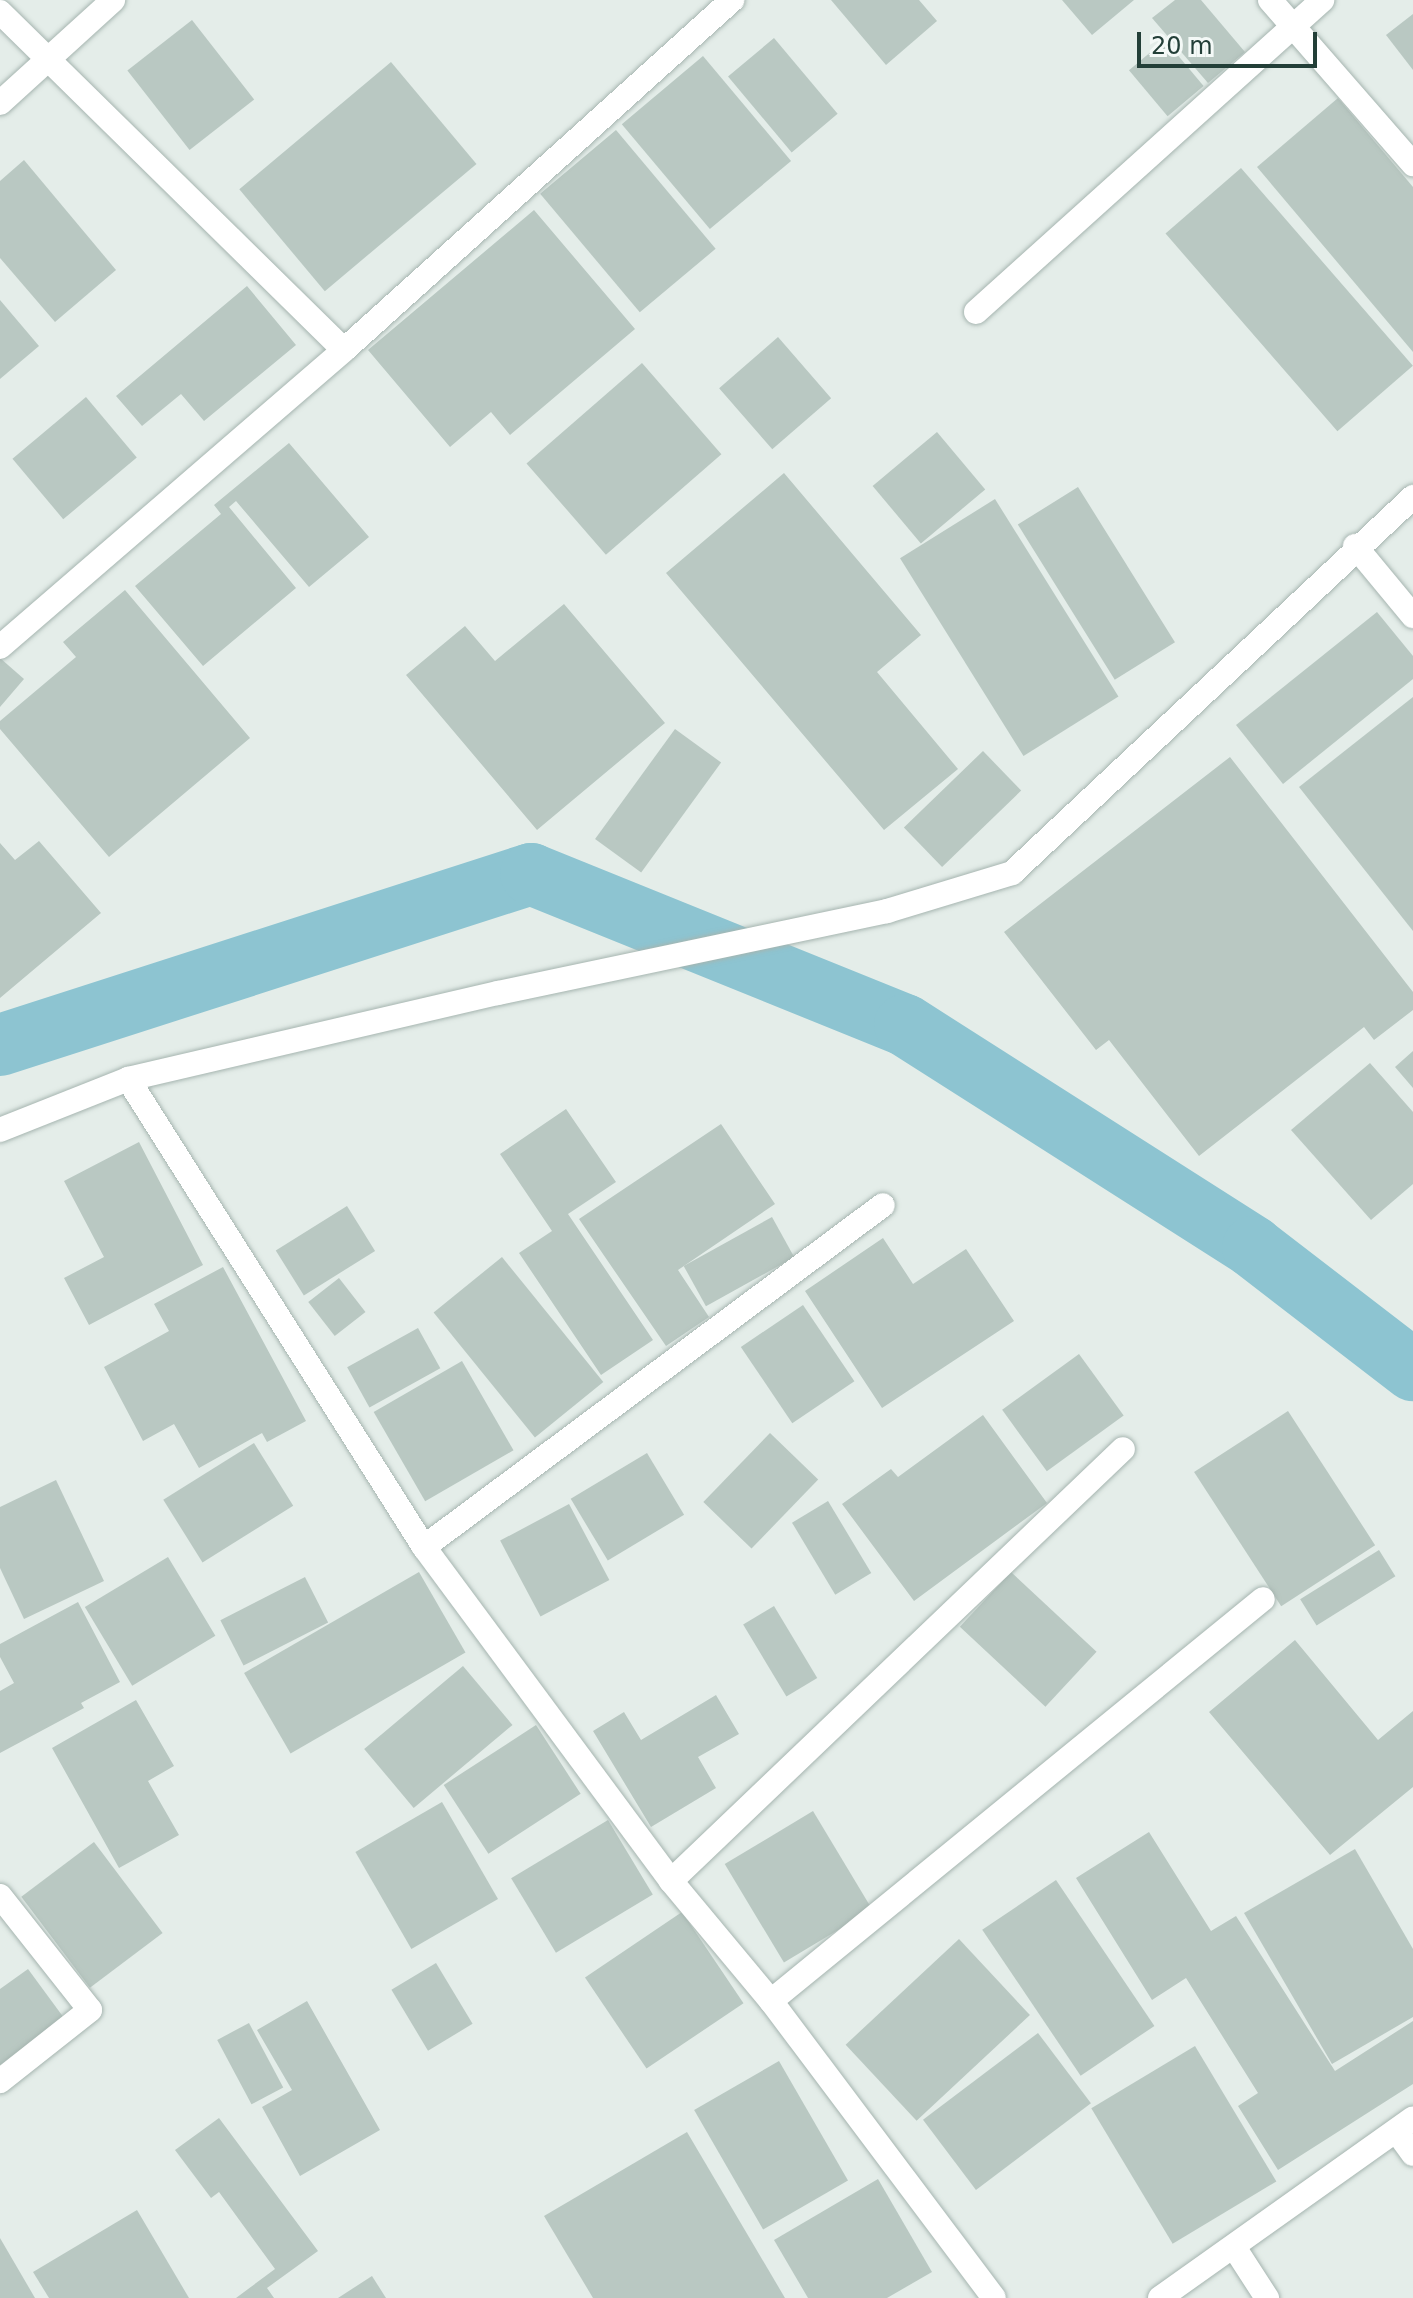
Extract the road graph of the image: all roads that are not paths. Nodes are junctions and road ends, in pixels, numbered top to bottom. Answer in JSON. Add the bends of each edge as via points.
{"nodes":[{"id":1,"x":113,"y":0,"type":"edge"},
{"id":2,"x":732,"y":0,"type":"edge"},
{"id":3,"x":1270,"y":0,"type":"edge"},
{"id":4,"x":1322,"y":0,"type":"edge"},
{"id":5,"x":0,"y":12,"type":"edge"},
{"id":6,"x":1293,"y":25,"type":"junction"},
{"id":7,"x":45,"y":62,"type":"junction"},
{"id":8,"x":0,"y":103,"type":"edge"},
{"id":9,"x":1413,"y":164,"type":"edge"},
{"id":10,"x":976,"y":312,"type":"dead end"},
{"id":11,"x":344,"y":350,"type":"junction"},
{"id":12,"x":1413,"y":497,"type":"edge"},
{"id":13,"x":1355,"y":546,"type":"junction"},
{"id":14,"x":1413,"y":616,"type":"edge"},
{"id":15,"x":0,"y":647,"type":"edge"},
{"id":16,"x":128,"y":1079,"type":"junction"},
{"id":17,"x":0,"y":1130,"type":"edge"},
{"id":18,"x":883,"y":1205,"type":"dead end"},
{"id":19,"x":1123,"y":1449,"type":"dead end"},
{"id":20,"x":424,"y":1547,"type":"junction"},
{"id":21,"x":1263,"y":1599,"type":"dead end"},
{"id":22,"x":671,"y":1881,"type":"junction"},
{"id":23,"x":0,"y":1896,"type":"edge"},
{"id":24,"x":771,"y":2001,"type":"junction"},
{"id":25,"x":0,"y":2081,"type":"edge"},
{"id":26,"x":1405,"y":2125,"type":"edge"},
{"id":27,"x":1413,"y":2154,"type":"edge"},
{"id":28,"x":1234,"y":2247,"type":"junction"},
{"id":29,"x":994,"y":2298,"type":"edge"},
{"id":30,"x":1160,"y":2298,"type":"edge"},
{"id":31,"x":1267,"y":2298,"type":"edge"}],
"edges":[{"from":1,"to":7,"type":"street"},
{"from":2,"to":11,"type":"street"},
{"from":3,"to":6,"type":"street"},
{"from":4,"to":6,"type":"street"},
{"from":5,"to":7,"type":"street"},
{"from":6,"to":9,"type":"street"},
{"from":6,"to":10,"type":"street"},
{"from":7,"to":8,"type":"street"},
{"from":7,"to":11,"type":"street"},
{"from":11,"to":15,"type":"street"},
{"from":12,"to":13,"type":"street"},
{"from":13,"to":14,"type":"street"},
{"from":13,"to":16,"type":"street","via":[[1012,873],[887,911],[498,993]]},
{"from":16,"to":17,"type":"street"},
{"from":16,"to":20,"type":"street"},
{"from":18,"to":20,"type":"street"},
{"from":19,"to":22,"type":"street"},
{"from":20,"to":22,"type":"street"},
{"from":21,"to":24,"type":"street"},
{"from":22,"to":24,"type":"street"},
{"from":23,"to":25,"type":"street","via":[[90,2010]]},
{"from":24,"to":29,"type":"street"},
{"from":26,"to":27,"type":"street"},
{"from":26,"to":28,"type":"street"},
{"from":28,"to":30,"type":"street"},
{"from":28,"to":31,"type":"street"}]}
